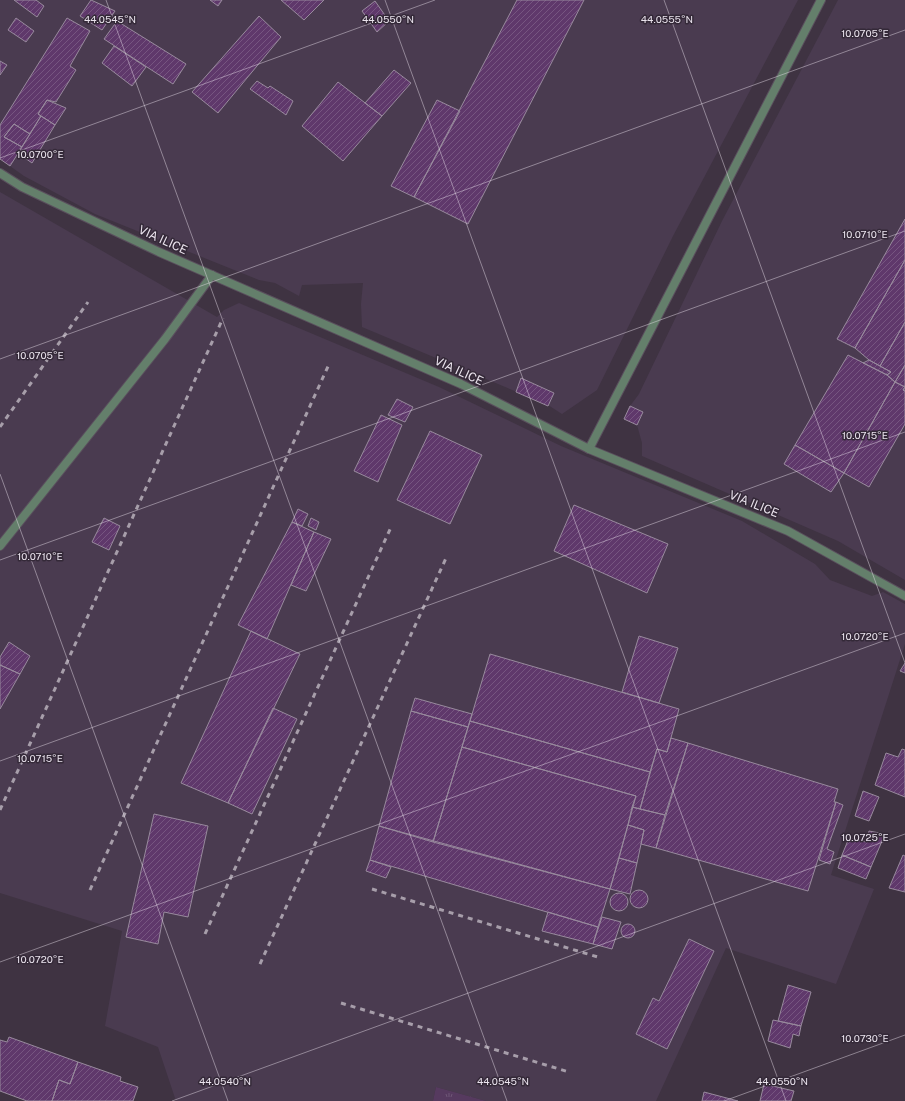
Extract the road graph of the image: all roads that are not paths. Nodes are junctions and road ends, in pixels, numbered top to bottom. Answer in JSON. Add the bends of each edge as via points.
{"nodes":[{"id":1,"x":821,"y":0,"type":"edge"},
{"id":2,"x":0,"y":173,"type":"edge"},
{"id":3,"x":212,"y":275,"type":"junction"},
{"id":4,"x":589,"y":449,"type":"junction"},
{"id":5,"x":0,"y":546,"type":"edge"},
{"id":6,"x":905,"y":596,"type":"edge"}],
"edges":[{"from":1,"to":4,"type":"street"},
{"from":2,"to":3,"type":"street","name":"VIA ILICE","via":[[22,187]]},
{"from":3,"to":4,"type":"street","name":"VIA ILICE","via":[[461,384]]},
{"from":3,"to":5,"type":"street","via":[[165,340]]},
{"from":4,"to":6,"type":"street","name":"VIA ILICE","via":[[788,531]]}]}
